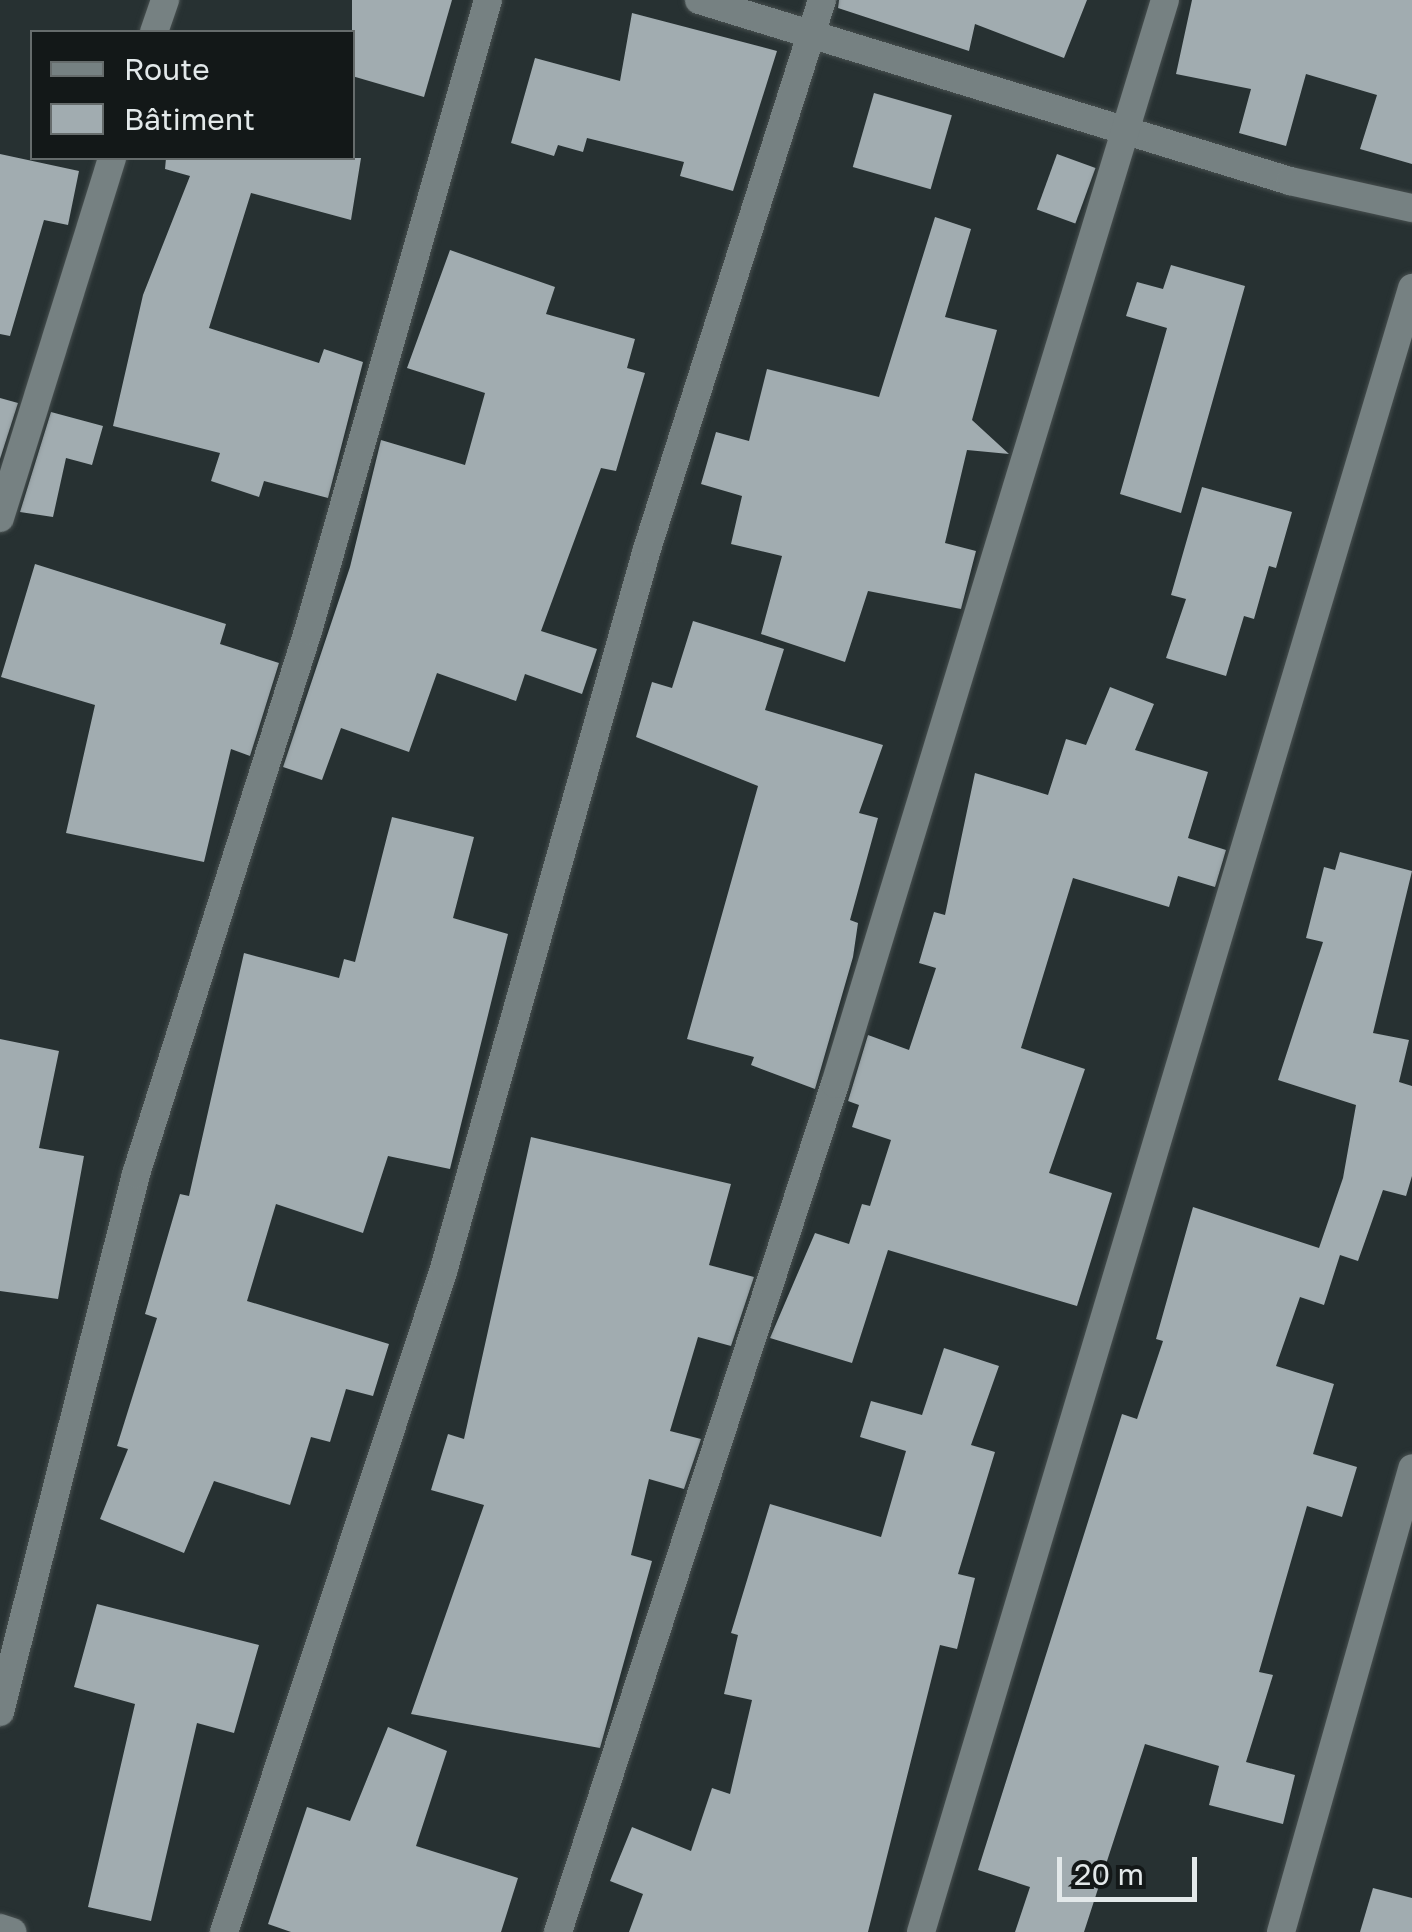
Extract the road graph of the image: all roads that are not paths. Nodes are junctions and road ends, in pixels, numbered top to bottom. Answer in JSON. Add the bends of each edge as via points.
{"nodes":[{"id":1,"x":165,"y":0,"type":"edge"},
{"id":2,"x":488,"y":0,"type":"edge"},
{"id":3,"x":698,"y":0,"type":"edge"},
{"id":4,"x":822,"y":0,"type":"edge"},
{"id":5,"x":1165,"y":0,"type":"edge"},
{"id":6,"x":155,"y":30,"type":"edge"},
{"id":7,"x":812,"y":34,"type":"junction"},
{"id":8,"x":1124,"y":130,"type":"junction"},
{"id":9,"x":111,"y":160,"type":"edge"},
{"id":10,"x":1412,"y":208,"type":"edge"},
{"id":11,"x":1412,"y":288,"type":"edge"},
{"id":12,"x":0,"y":518,"type":"edge"},
{"id":13,"x":1412,"y":1468,"type":"edge"},
{"id":14,"x":0,"y":1712,"type":"edge"},
{"id":15,"x":0,"y":1928,"type":"edge"},
{"id":16,"x":12,"y":1932,"type":"edge"},
{"id":17,"x":224,"y":1932,"type":"edge"},
{"id":18,"x":558,"y":1932,"type":"edge"},
{"id":19,"x":921,"y":1932,"type":"edge"},
{"id":20,"x":1281,"y":1932,"type":"edge"}],
"edges":[{"from":1,"to":6,"type":"street"},
{"from":2,"to":14,"type":"street","via":[[308,631],[136,1174]]},
{"from":3,"to":7,"type":"street"},
{"from":4,"to":7,"type":"street"},
{"from":5,"to":8,"type":"street"},
{"from":7,"to":8,"type":"street"},
{"from":7,"to":17,"type":"street","via":[[647,549],[442,1272]]},
{"from":8,"to":10,"type":"street"},
{"from":8,"to":18,"type":"street","via":[[835,1084]]},
{"from":9,"to":12,"type":"street"},
{"from":11,"to":19,"type":"street"},
{"from":13,"to":20,"type":"street"},
{"from":15,"to":16,"type":"street"}]}
